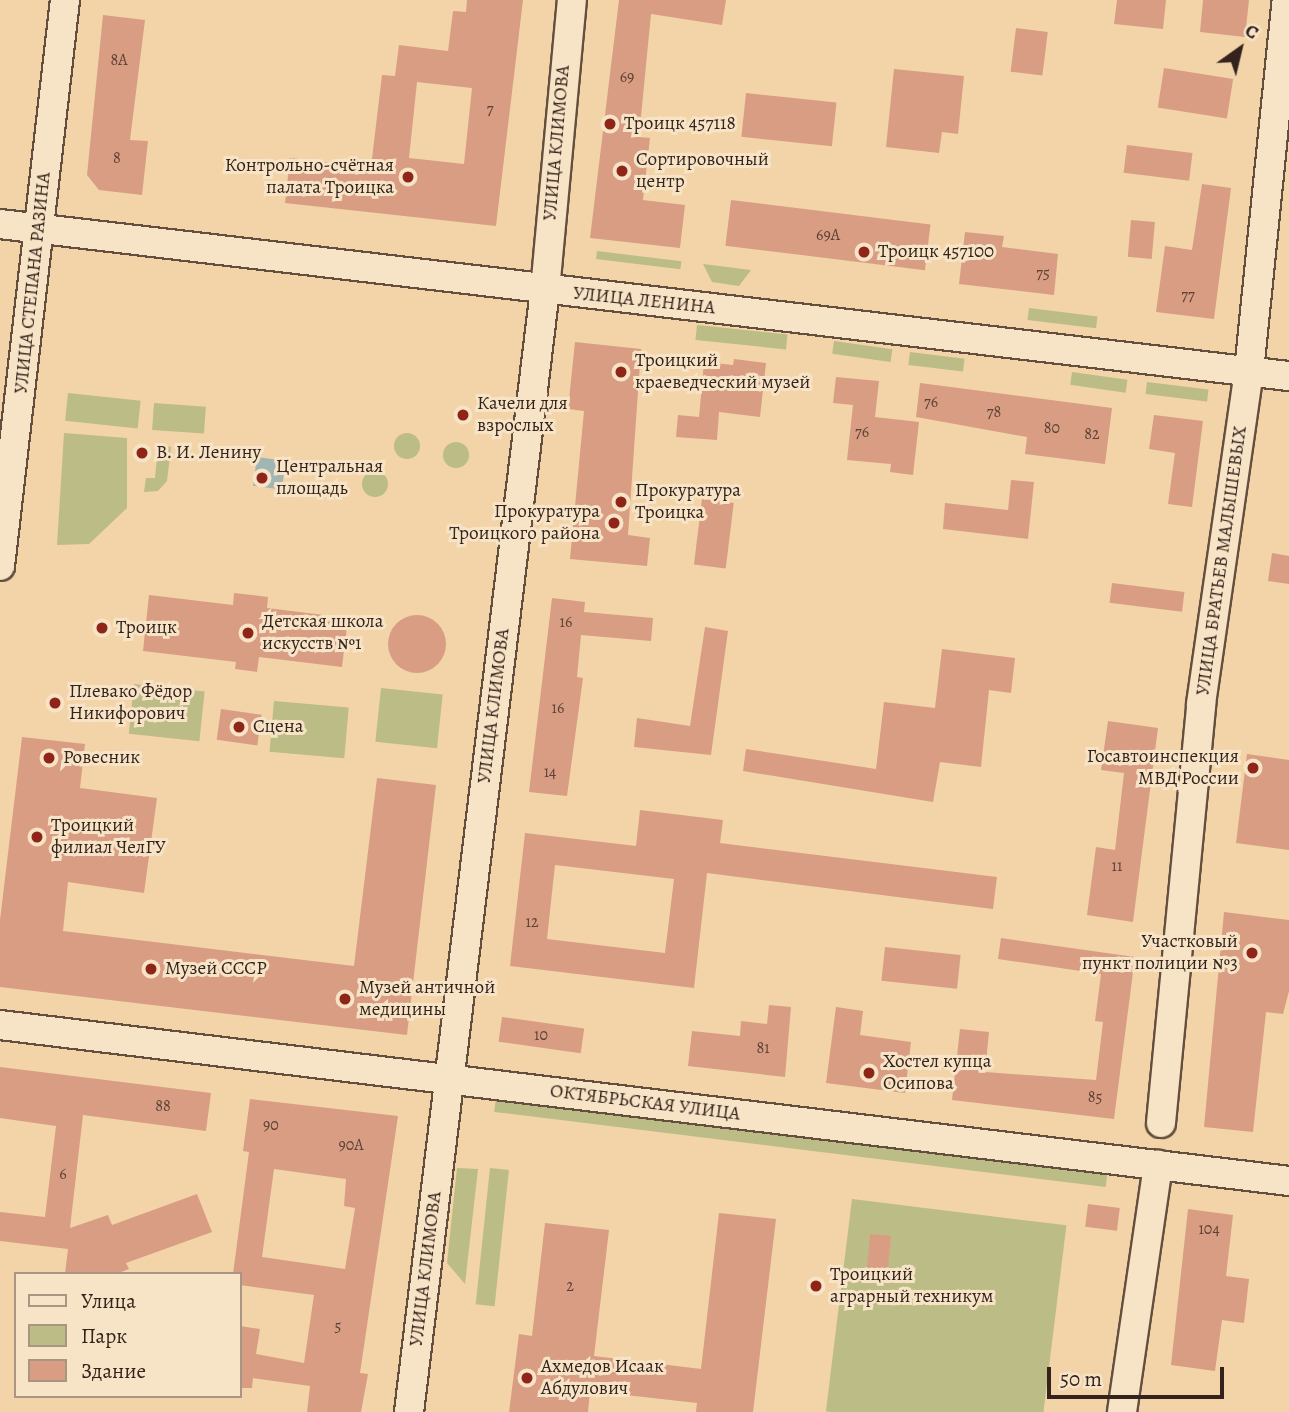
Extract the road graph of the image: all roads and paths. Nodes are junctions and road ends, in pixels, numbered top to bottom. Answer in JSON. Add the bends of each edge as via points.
{"nodes":[{"id":1,"x":65,"y":0,"type":"edge"},
{"id":2,"x":572,"y":0,"type":"edge"},
{"id":3,"x":1287,"y":0,"type":"edge"},
{"id":4,"x":0,"y":224,"type":"edge"},
{"id":5,"x":40,"y":228,"type":"junction"},
{"id":6,"x":545,"y":290,"type":"junction"},
{"id":7,"x":1249,"y":371,"type":"junction"},
{"id":8,"x":1289,"y":376,"type":"edge"},
{"id":9,"x":0,"y":566,"type":"edge"},
{"id":10,"x":0,"y":1025,"type":"edge"},
{"id":11,"x":449,"y":1079,"type":"junction"},
{"id":12,"x":1161,"y":1123,"type":"dead end"},
{"id":13,"x":1158,"y":1165,"type":"junction"},
{"id":14,"x":1289,"y":1181,"type":"edge"},
{"id":15,"x":409,"y":1412,"type":"edge"},
{"id":16,"x":1122,"y":1412,"type":"edge"}],
"edges":[{"from":1,"to":5,"type":"street","name":"УЛИЦА СТЕПАНА РАЗИНА"},
{"from":2,"to":6,"type":"street","name":"УЛИЦА КЛИМОВА"},
{"from":3,"to":7,"type":"street","name":"УЛИЦА БРАТЬЕВ МАЛЫШЕВЫХ"},
{"from":4,"to":5,"type":"street","name":"УЛИЦА ЛЕНИНА"},
{"from":5,"to":6,"type":"street","name":"УЛИЦА ЛЕНИНА"},
{"from":5,"to":9,"type":"street","name":"УЛИЦА СТЕПАНА РАЗИНА"},
{"from":6,"to":7,"type":"street","name":"УЛИЦА ЛЕНИНА"},
{"from":6,"to":11,"type":"street","name":"УЛИЦА КЛИМОВА"},
{"from":7,"to":8,"type":"street","name":"УЛИЦА ЛЕНИНА"},
{"from":7,"to":12,"type":"street","name":"УЛИЦА БРАТЬЕВ МАЛЫШЕВЫХ","via":[[1201,705]]},
{"from":10,"to":11,"type":"street","name":"ОКТЯБРЬСКАЯ УЛИЦА"},
{"from":11,"to":13,"type":"street","name":"ОКТЯБРЬСКАЯ УЛИЦА"},
{"from":11,"to":15,"type":"street","name":"УЛИЦА КЛИМОВА"},
{"from":13,"to":14,"type":"street","name":"ОКТЯБРЬСКАЯ УЛИЦА"},
{"from":13,"to":16,"type":"street"}]}
